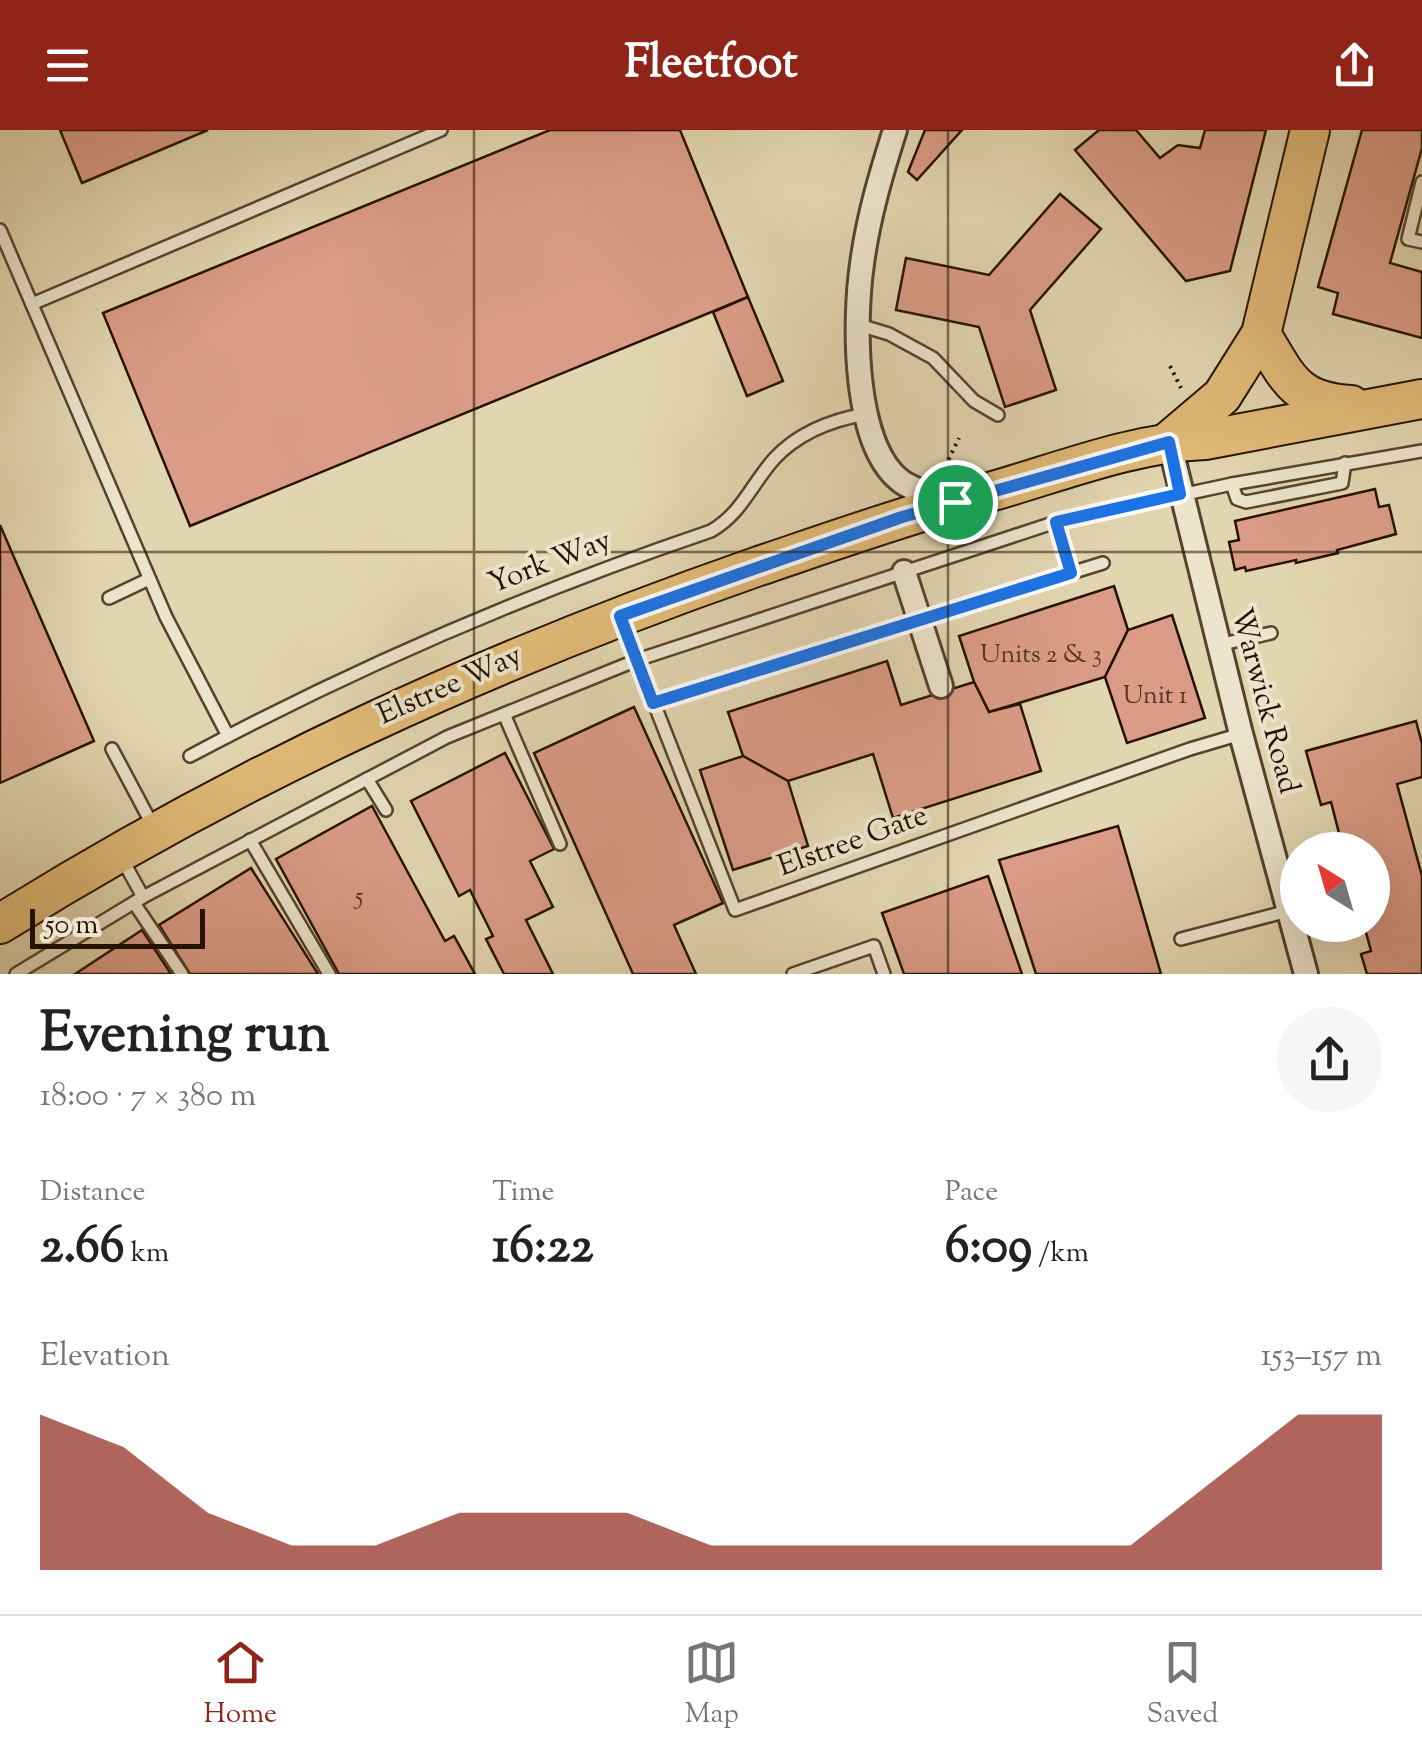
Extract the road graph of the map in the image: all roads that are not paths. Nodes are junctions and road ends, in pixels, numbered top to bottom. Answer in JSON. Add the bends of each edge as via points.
{"nodes":[{"id":1,"x":441,"y":130,"type":"edge"},
{"id":2,"x":895,"y":130,"type":"edge"},
{"id":3,"x":1310,"y":130,"type":"edge"},
{"id":4,"x":1422,"y":182,"type":"edge"},
{"id":5,"x":0,"y":230,"type":"edge"},
{"id":6,"x":1422,"y":242,"type":"edge"},
{"id":7,"x":32,"y":304,"type":"junction"},
{"id":8,"x":860,"y":325,"type":"junction"},
{"id":9,"x":1260,"y":334,"type":"junction"},
{"id":10,"x":1422,"y":399,"type":"edge"},
{"id":11,"x":1378,"y":406,"type":"junction"},
{"id":12,"x":866,"y":414,"type":"junction"},
{"id":13,"x":998,"y":415,"type":"dead end"},
{"id":14,"x":1169,"y":442,"type":"junction"},
{"id":15,"x":1422,"y":452,"type":"edge"},
{"id":16,"x":1345,"y":463,"type":"junction"},
{"id":17,"x":1232,"y":484,"type":"junction"},
{"id":18,"x":943,"y":492,"type":"junction"},
{"id":19,"x":1180,"y":494,"type":"junction"},
{"id":20,"x":1056,"y":522,"type":"junction"},
{"id":21,"x":1103,"y":563,"type":"dead end"},
{"id":22,"x":904,"y":572,"type":"junction"},
{"id":23,"x":1071,"y":573,"type":"junction"},
{"id":24,"x":149,"y":579,"type":"junction"},
{"id":25,"x":109,"y":598,"type":"dead end"},
{"id":26,"x":620,"y":616,"type":"junction"},
{"id":27,"x":920,"y":620,"type":"junction"},
{"id":28,"x":1271,"y":633,"type":"dead end"},
{"id":29,"x":1218,"y":646,"type":"junction"},
{"id":30,"x":637,"y":660,"type":"junction"},
{"id":31,"x":941,"y":686,"type":"dead end"},
{"id":32,"x":653,"y":703,"type":"junction"},
{"id":33,"x":504,"y":714,"type":"junction"},
{"id":34,"x":1241,"y":734,"type":"junction"},
{"id":35,"x":228,"y":736,"type":"junction"},
{"id":36,"x":112,"y":749,"type":"dead end"},
{"id":37,"x":190,"y":756,"type":"dead end"},
{"id":38,"x":367,"y":779,"type":"junction"},
{"id":39,"x":386,"y":810,"type":"dead end"},
{"id":40,"x":156,"y":832,"type":"junction"},
{"id":41,"x":250,"y":840,"type":"junction"},
{"id":42,"x":560,"y":844,"type":"dead end"},
{"id":43,"x":119,"y":852,"type":"junction"},
{"id":44,"x":1280,"y":881,"type":"edge"},
{"id":45,"x":138,"y":900,"type":"junction"},
{"id":46,"x":1280,"y":913,"type":"edge"},
{"id":47,"x":0,"y":924,"type":"edge"},
{"id":48,"x":1181,"y":939,"type":"dead end"},
{"id":49,"x":1297,"y":942,"type":"edge"},
{"id":50,"x":24,"y":972,"type":"edge"},
{"id":51,"x":182,"y":974,"type":"edge"},
{"id":52,"x":329,"y":974,"type":"edge"},
{"id":53,"x":793,"y":974,"type":"edge"},
{"id":54,"x":884,"y":974,"type":"edge"},
{"id":55,"x":1306,"y":974,"type":"edge"}],
"edges":[{"from":1,"to":7,"type":"lane"},
{"from":2,"to":8,"type":"street","via":[[862,265]]},
{"from":3,"to":9,"type":"main road"},
{"from":4,"to":6,"type":"lane","via":[[1408,238]]},
{"from":5,"to":7,"type":"lane"},
{"from":7,"to":24,"type":"lane"},
{"from":8,"to":12,"type":"street"},
{"from":8,"to":13,"type":"lane","via":[[932,358],[974,401]]},
{"from":9,"to":11,"type":"main road","via":[[1304,394]]},
{"from":9,"to":14,"type":"main road","via":[[1222,396]]},
{"from":10,"to":11,"type":"main road"},
{"from":11,"to":14,"type":"main road","name":"Elstree Way"},
{"from":12,"to":18,"type":"street","via":[[890,470],[903,482]]},
{"from":12,"to":35,"type":"lane","name":"York Way","via":[[798,438],[735,513],[711,530],[464,624]]},
{"from":14,"to":18,"type":"main road","name":"Elstree Way"},
{"from":14,"to":19,"type":"street","name":"Warwick Road"},
{"from":15,"to":16,"type":"lane"},
{"from":16,"to":17,"type":"lane"},
{"from":16,"to":17,"type":"lane","via":[[1342,483],[1246,502]]},
{"from":17,"to":19,"type":"lane"},
{"from":18,"to":26,"type":"main road","name":"Elstree Way"},
{"from":19,"to":20,"type":"lane"},
{"from":19,"to":29,"type":"street","name":"Warwick Road"},
{"from":20,"to":22,"type":"lane"},
{"from":20,"to":23,"type":"lane"},
{"from":21,"to":23,"type":"lane"},
{"from":22,"to":27,"type":"street"},
{"from":22,"to":30,"type":"lane"},
{"from":23,"to":27,"type":"lane"},
{"from":24,"to":25,"type":"lane"},
{"from":24,"to":35,"type":"lane"},
{"from":26,"to":30,"type":"lane","name":"Elstree Gate"},
{"from":26,"to":40,"type":"main road","name":"Elstree Way","via":[[385,715]]},
{"from":27,"to":31,"type":"street"},
{"from":27,"to":32,"type":"lane"},
{"from":28,"to":29,"type":"lane"},
{"from":29,"to":34,"type":"street","name":"Warwick Road"},
{"from":30,"to":32,"type":"lane","name":"Elstree Gate"},
{"from":30,"to":33,"type":"lane"},
{"from":32,"to":34,"type":"lane","name":"Elstree Gate","via":[[735,910]]},
{"from":33,"to":38,"type":"lane"},
{"from":33,"to":42,"type":"lane"},
{"from":34,"to":44,"type":"street","name":"Warwick Road"},
{"from":35,"to":37,"type":"lane","name":"York Way"},
{"from":36,"to":40,"type":"lane"},
{"from":38,"to":39,"type":"lane"},
{"from":38,"to":41,"type":"lane"},
{"from":40,"to":43,"type":"main road","name":"Elstree Way"},
{"from":41,"to":45,"type":"lane"},
{"from":41,"to":52,"type":"lane"},
{"from":43,"to":45,"type":"lane"},
{"from":43,"to":47,"type":"main road","name":"Elstree Way"},
{"from":45,"to":50,"type":"lane"},
{"from":45,"to":51,"type":"lane"},
{"from":46,"to":48,"type":"lane"},
{"from":49,"to":55,"type":"street","name":"Warwick Road"},
{"from":53,"to":54,"type":"lane","via":[[874,946]]}]}
